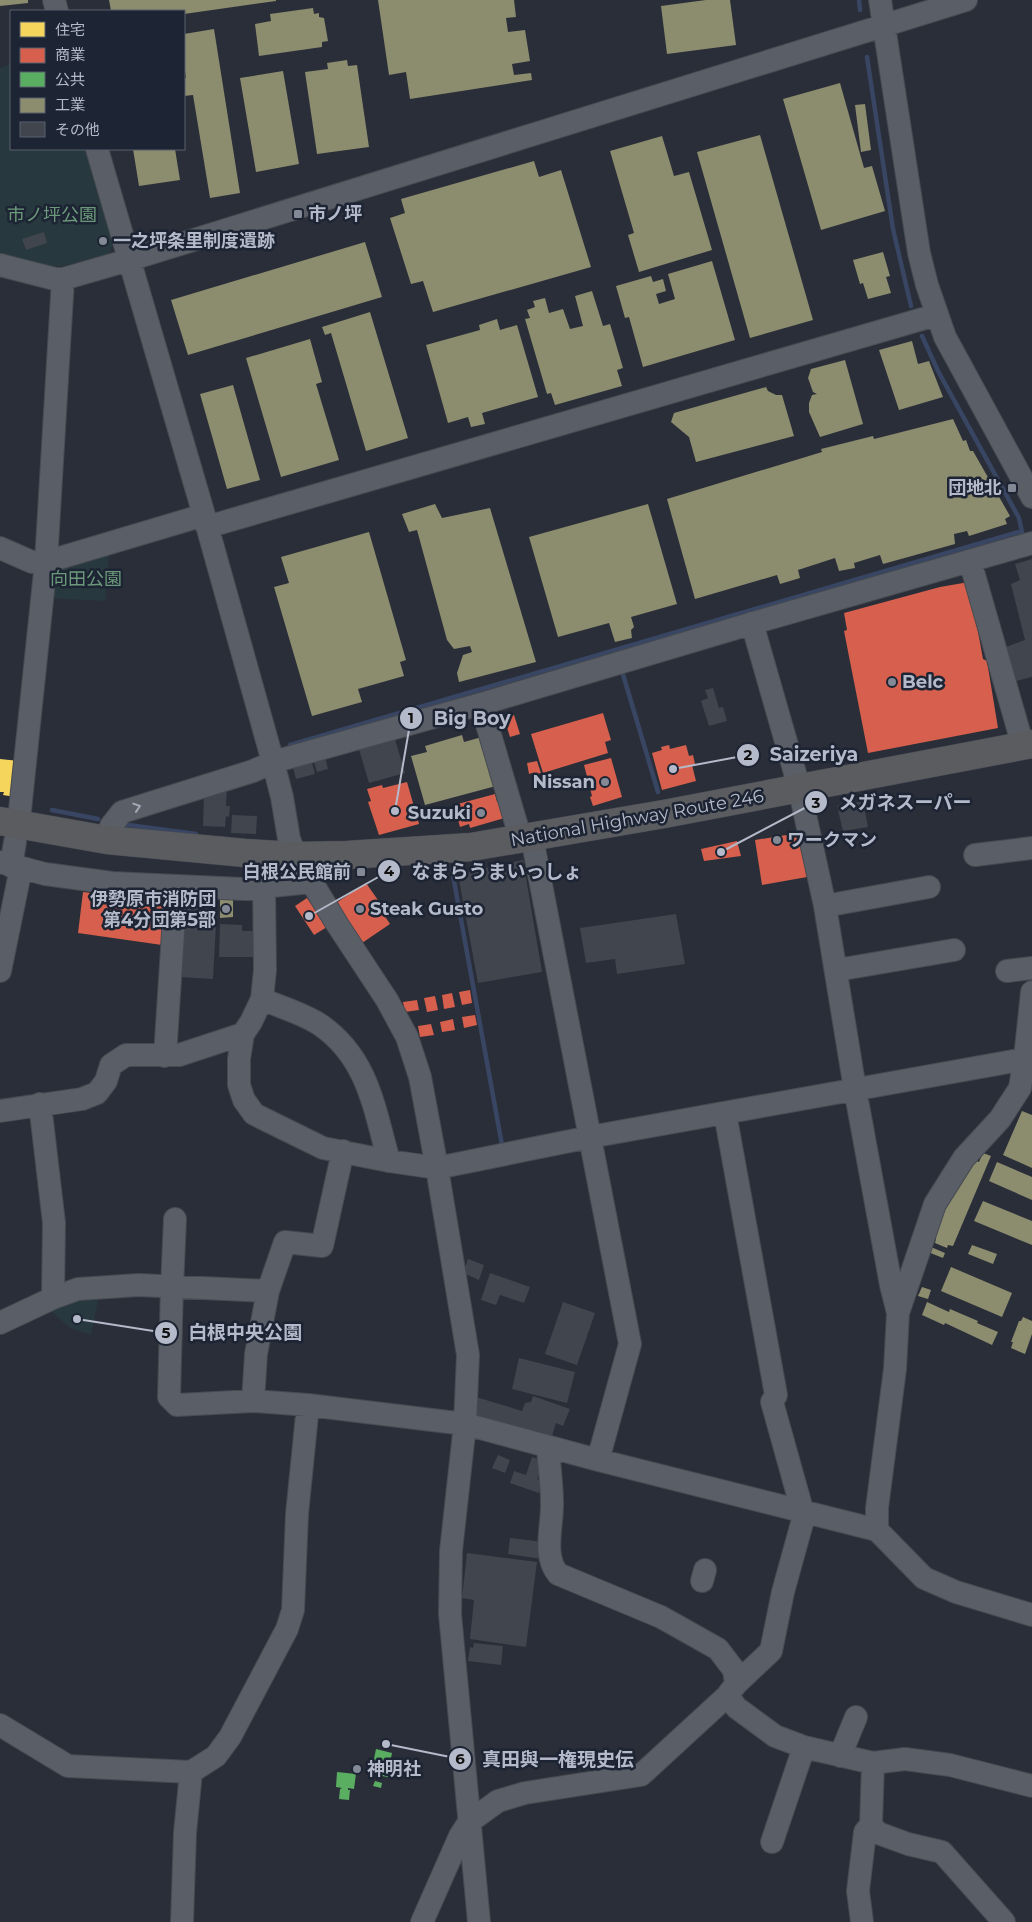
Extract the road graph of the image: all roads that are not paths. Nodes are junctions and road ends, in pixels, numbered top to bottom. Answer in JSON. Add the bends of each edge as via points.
{"nodes":[{"id":1,"x":880,"y":0,"type":"edge"},
{"id":2,"x":966,"y":0,"type":"edge"},
{"id":3,"x":884,"y":26,"type":"junction"},
{"id":4,"x":97,"y":150,"type":"edge"},
{"id":5,"x":129,"y":260,"type":"junction"},
{"id":6,"x":0,"y":265,"type":"edge"},
{"id":7,"x":63,"y":278,"type":"junction"},
{"id":8,"x":936,"y":315,"type":"junction"},
{"id":9,"x":1032,"y":497,"type":"edge"},
{"id":10,"x":205,"y":521,"type":"junction"},
{"id":11,"x":1032,"y":543,"type":"edge"},
{"id":12,"x":0,"y":548,"type":"edge"},
{"id":13,"x":970,"y":561,"type":"junction"},
{"id":14,"x":46,"y":562,"type":"junction"},
{"id":15,"x":752,"y":623,"type":"junction"},
{"id":16,"x":481,"y":704,"type":"junction"},
{"id":17,"x":1028,"y":745,"type":"edge"},
{"id":18,"x":273,"y":762,"type":"junction"},
{"id":19,"x":799,"y":787,"type":"junction"},
{"id":20,"x":12,"y":824,"type":"edge"},
{"id":21,"x":526,"y":839,"type":"junction"},
{"id":22,"x":107,"y":840,"type":"junction"},
{"id":23,"x":1032,"y":848,"type":"edge"},
{"id":24,"x":975,"y":855,"type":"dead end"},
{"id":25,"x":296,"y":856,"type":"junction"},
{"id":26,"x":10,"y":865,"type":"edge"},
{"id":27,"x":311,"y":882,"type":"junction"},
{"id":28,"x":176,"y":887,"type":"junction"},
{"id":29,"x":929,"y":887,"type":"dead end"},
{"id":30,"x":264,"y":888,"type":"junction"},
{"id":31,"x":825,"y":906,"type":"junction"},
{"id":32,"x":954,"y":950,"type":"dead end"},
{"id":33,"x":1032,"y":968,"type":"edge"},
{"id":34,"x":836,"y":970,"type":"junction"},
{"id":35,"x":0,"y":971,"type":"edge"},
{"id":36,"x":1007,"y":971,"type":"dead end"},
{"id":37,"x":1032,"y":992,"type":"edge"},
{"id":38,"x":262,"y":998,"type":"junction"},
{"id":39,"x":243,"y":1034,"type":"junction"},
{"id":40,"x":165,"y":1056,"type":"junction"},
{"id":41,"x":1028,"y":1059,"type":"edge"},
{"id":42,"x":855,"y":1089,"type":"junction"},
{"id":43,"x":40,"y":1104,"type":"junction"},
{"id":44,"x":0,"y":1111,"type":"edge"},
{"id":45,"x":725,"y":1113,"type":"junction"},
{"id":46,"x":590,"y":1137,"type":"junction"},
{"id":47,"x":343,"y":1151,"type":"junction"},
{"id":48,"x":388,"y":1161,"type":"junction"},
{"id":49,"x":437,"y":1168,"type":"junction"},
{"id":50,"x":175,"y":1219,"type":"dead end"},
{"id":51,"x":172,"y":1287,"type":"junction"},
{"id":52,"x":268,"y":1291,"type":"junction"},
{"id":53,"x":53,"y":1298,"type":"junction"},
{"id":54,"x":898,"y":1313,"type":"junction"},
{"id":55,"x":0,"y":1323,"type":"edge"},
{"id":56,"x":253,"y":1402,"type":"junction"},
{"id":57,"x":308,"y":1405,"type":"junction"},
{"id":58,"x":465,"y":1424,"type":"junction"},
{"id":59,"x":548,"y":1447,"type":"junction"},
{"id":60,"x":598,"y":1460,"type":"junction"},
{"id":61,"x":803,"y":1513,"type":"junction"},
{"id":62,"x":877,"y":1530,"type":"junction"},
{"id":63,"x":1032,"y":1614,"type":"edge"},
{"id":64,"x":731,"y":1690,"type":"junction"},
{"id":65,"x":856,"y":1717,"type":"dead end"},
{"id":66,"x":0,"y":1725,"type":"edge"},
{"id":67,"x":804,"y":1747,"type":"junction"},
{"id":68,"x":840,"y":1756,"type":"junction"},
{"id":69,"x":873,"y":1763,"type":"junction"},
{"id":70,"x":191,"y":1772,"type":"junction"},
{"id":71,"x":1032,"y":1786,"type":"edge"},
{"id":72,"x":469,"y":1822,"type":"junction"},
{"id":73,"x":871,"y":1825,"type":"junction"},
{"id":74,"x":772,"y":1842,"type":"dead end"},
{"id":75,"x":182,"y":1922,"type":"edge"},
{"id":76,"x":422,"y":1922,"type":"edge"},
{"id":77,"x":479,"y":1922,"type":"edge"},
{"id":78,"x":862,"y":1922,"type":"edge"},
{"id":79,"x":1004,"y":1922,"type":"edge"}],
"edges":[{"from":1,"to":3,"type":"street"},
{"from":2,"to":3,"type":"street"},
{"from":3,"to":5,"type":"street"},
{"from":3,"to":8,"type":"street","via":[[919,253]]},
{"from":4,"to":5,"type":"street"},
{"from":5,"to":7,"type":"street"},
{"from":5,"to":10,"type":"street"},
{"from":6,"to":7,"type":"street","via":[[55,279]]},
{"from":7,"to":14,"type":"street"},
{"from":8,"to":9,"type":"street","via":[[956,359]]},
{"from":8,"to":10,"type":"street"},
{"from":10,"to":14,"type":"street"},
{"from":10,"to":18,"type":"street"},
{"from":11,"to":13,"type":"street"},
{"from":12,"to":14,"type":"street","via":[[32,562]]},
{"from":13,"to":15,"type":"street"},
{"from":13,"to":17,"type":"street"},
{"from":14,"to":20,"type":"street"},
{"from":15,"to":16,"type":"street"},
{"from":15,"to":19,"type":"street"},
{"from":16,"to":18,"type":"street"},
{"from":16,"to":21,"type":"street"},
{"from":17,"to":19,"type":"highway","name":"National Highway Route 246"},
{"from":22,"to":18,"type":"street","one_way":true,"via":[[111,826],[122,812]]},
{"from":18,"to":25,"type":"street","via":[[289,839]]},
{"from":19,"to":21,"type":"highway","name":"National Highway Route 246"},
{"from":19,"to":31,"type":"street"},
{"from":20,"to":22,"type":"highway","name":"National Highway Route 246"},
{"from":20,"to":26,"type":"street"},
{"from":21,"to":25,"type":"highway","name":"National Highway Route 246","via":[[471,847]]},
{"from":21,"to":46,"type":"street"},
{"from":22,"to":25,"type":"highway","name":"National Highway Route 246"},
{"from":23,"to":24,"type":"street"},
{"from":25,"to":27,"type":"street"},
{"from":26,"to":28,"type":"street","via":[[112,884]]},
{"from":26,"to":35,"type":"street"},
{"from":27,"to":30,"type":"street"},
{"from":27,"to":49,"type":"street","via":[[407,1037],[420,1077]]},
{"from":28,"to":30,"type":"street"},
{"from":28,"to":40,"type":"street"},
{"from":29,"to":31,"type":"street"},
{"from":30,"to":38,"type":"street"},
{"from":31,"to":34,"type":"street"},
{"from":32,"to":34,"type":"street"},
{"from":33,"to":36,"type":"street"},
{"from":34,"to":42,"type":"street"},
{"from":37,"to":41,"type":"street"},
{"from":38,"to":39,"type":"street"},
{"from":38,"to":48,"type":"street","via":[[318,1023],[347,1047],[365,1078]]},
{"from":39,"to":40,"type":"street","via":[[179,1055]]},
{"from":39,"to":47,"type":"street","via":[[239,1085],[254,1114],[324,1148]]},
{"from":40,"to":43,"type":"street","via":[[126,1055],[112,1065],[97,1093],[82,1100]]},
{"from":41,"to":42,"type":"street"},
{"from":41,"to":54,"type":"street","via":[[1020,1088],[1005,1112],[964,1158],[934,1204]]},
{"from":42,"to":45,"type":"street"},
{"from":42,"to":54,"type":"street"},
{"from":43,"to":44,"type":"street"},
{"from":43,"to":53,"type":"street","via":[[54,1223]]},
{"from":45,"to":46,"type":"street"},
{"from":45,"to":61,"type":"street","via":[[776,1395],[772,1402]]},
{"from":46,"to":49,"type":"street"},
{"from":46,"to":60,"type":"street","via":[[630,1344]]},
{"from":47,"to":48,"type":"street"},
{"from":47,"to":52,"type":"street","via":[[322,1246],[285,1242]]},
{"from":48,"to":49,"type":"street"},
{"from":49,"to":58,"type":"street","via":[[468,1354]]},
{"from":50,"to":51,"type":"street"},
{"from":51,"to":52,"type":"street"},
{"from":51,"to":53,"type":"street","via":[[139,1285],[78,1289]]},
{"from":51,"to":56,"type":"street","via":[[169,1397],[178,1405]]},
{"from":52,"to":56,"type":"street","via":[[256,1354]]},
{"from":53,"to":55,"type":"street"},
{"from":54,"to":62,"type":"street"},
{"from":56,"to":57,"type":"street"},
{"from":57,"to":58,"type":"street"},
{"from":57,"to":70,"type":"street","via":[[297,1514],[293,1610],[287,1629],[230,1737],[216,1756]]},
{"from":58,"to":59,"type":"street"},
{"from":58,"to":72,"type":"street","via":[[451,1551],[450,1614]]},
{"from":59,"to":60,"type":"street"},
{"from":59,"to":64,"type":"street","via":[[552,1503],[550,1556],[553,1568],[558,1574],[661,1617],[718,1649],[734,1670]]},
{"from":60,"to":61,"type":"street"},
{"from":61,"to":62,"type":"street"},
{"from":61,"to":64,"type":"street","via":[[771,1651]]},
{"from":62,"to":63,"type":"street","via":[[924,1578],[956,1592]]},
{"from":64,"to":67,"type":"street","via":[[737,1708],[775,1736]]},
{"from":64,"to":72,"type":"street","via":[[641,1775],[525,1793],[498,1801]]},
{"from":65,"to":68,"type":"street"},
{"from":66,"to":70,"type":"street","via":[[68,1766]]},
{"from":67,"to":68,"type":"street"},
{"from":67,"to":74,"type":"street"},
{"from":68,"to":69,"type":"street"},
{"from":69,"to":71,"type":"street","via":[[905,1759],[950,1765]]},
{"from":69,"to":73,"type":"street"},
{"from":70,"to":75,"type":"street"},
{"from":72,"to":76,"type":"street"},
{"from":72,"to":77,"type":"street"},
{"from":73,"to":78,"type":"street","via":[[865,1832],[858,1891]]},
{"from":73,"to":79,"type":"street","via":[[878,1833],[942,1852]]}]}
